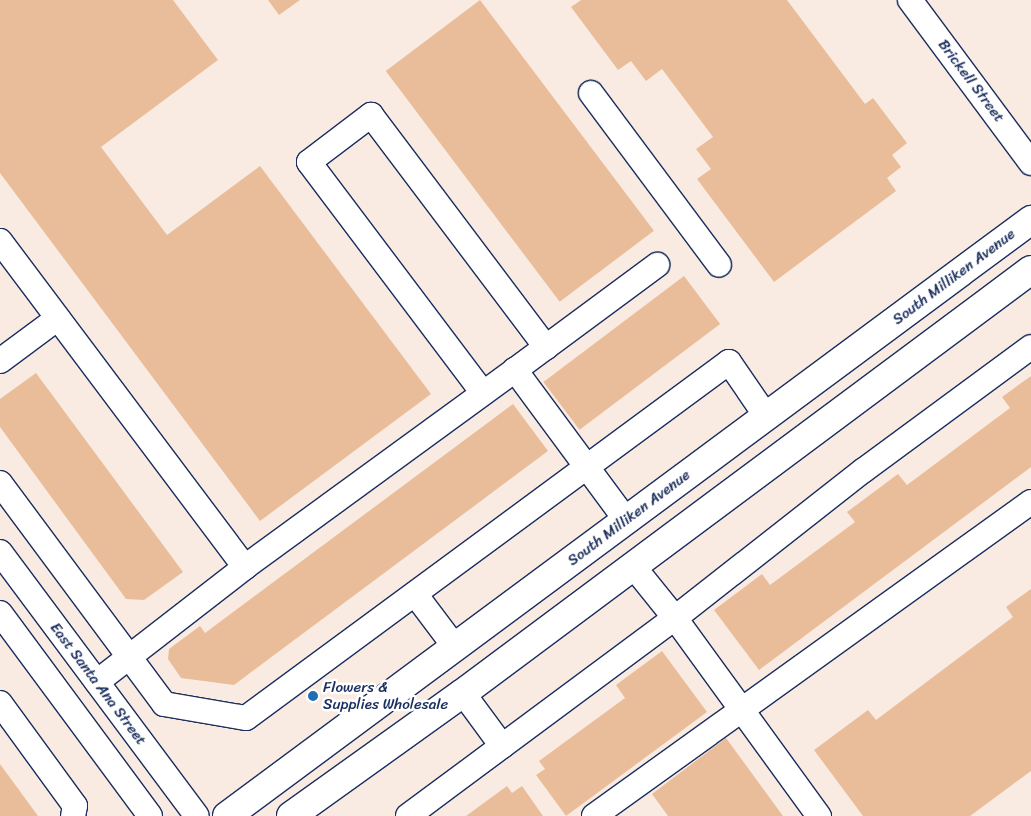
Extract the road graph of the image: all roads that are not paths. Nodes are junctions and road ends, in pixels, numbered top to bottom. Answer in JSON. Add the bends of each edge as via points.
{"nodes":[{"id":1,"x":910,"y":0,"type":"edge"},
{"id":2,"x":591,"y":93,"type":"dead end"},
{"id":3,"x":1031,"y":163,"type":"edge"},
{"id":4,"x":1031,"y":220,"type":"edge"},
{"id":5,"x":0,"y":240,"type":"edge"},
{"id":6,"x":657,"y":265,"type":"dead end"},
{"id":7,"x":719,"y":265,"type":"dead end"},
{"id":8,"x":1031,"y":270,"type":"edge"},
{"id":9,"x":58,"y":318,"type":"junction"},
{"id":10,"x":546,"y":347,"type":"junction"},
{"id":11,"x":1031,"y":347,"type":"edge"},
{"id":12,"x":0,"y":361,"type":"edge"},
{"id":13,"x":515,"y":370,"type":"junction"},
{"id":14,"x":483,"y":392,"type":"junction"},
{"id":15,"x":766,"y":416,"type":"junction"},
{"id":16,"x":586,"y":467,"type":"junction"},
{"id":17,"x":0,"y":483,"type":"edge"},
{"id":18,"x":1031,"y":502,"type":"edge"},
{"id":19,"x":626,"y":520,"type":"junction"},
{"id":20,"x":0,"y":552,"type":"edge"},
{"id":21,"x":633,"y":566,"type":"junction"},
{"id":22,"x":246,"y":567,"type":"junction"},
{"id":23,"x":415,"y":594,"type":"junction"},
{"id":24,"x":0,"y":613,"type":"edge"},
{"id":25,"x":675,"y":618,"type":"junction"},
{"id":26,"x":455,"y":647,"type":"junction"},
{"id":27,"x":127,"y":657,"type":"junction"},
{"id":28,"x":96,"y":682,"type":"junction"},
{"id":29,"x":463,"y":692,"type":"junction"},
{"id":30,"x":0,"y":703,"type":"edge"},
{"id":31,"x":744,"y":711,"type":"junction"},
{"id":32,"x":502,"y":746,"type":"junction"},
{"id":33,"x":73,"y":816,"type":"edge"},
{"id":34,"x":150,"y":816,"type":"edge"},
{"id":35,"x":197,"y":816,"type":"edge"},
{"id":36,"x":227,"y":816,"type":"edge"},
{"id":37,"x":291,"y":816,"type":"edge"},
{"id":38,"x":408,"y":816,"type":"edge"},
{"id":39,"x":594,"y":816,"type":"edge"},
{"id":40,"x":819,"y":816,"type":"edge"}],
"edges":[{"from":1,"to":3,"type":"street","name":"Brickell Street"},
{"from":2,"to":7,"type":"street"},
{"from":4,"to":15,"type":"main road","name":"South Milliken Avenue"},
{"from":5,"to":9,"type":"street"},
{"from":6,"to":10,"type":"street"},
{"from":8,"to":21,"type":"main road"},
{"from":9,"to":12,"type":"street"},
{"from":9,"to":22,"type":"street"},
{"from":10,"to":13,"type":"street"},
{"from":10,"to":14,"type":"street","via":[[372,115],[309,162]]},
{"from":11,"to":25,"type":"street","via":[[864,470]]},
{"from":13,"to":14,"type":"street"},
{"from":13,"to":16,"type":"street"},
{"from":14,"to":22,"type":"street"},
{"from":15,"to":16,"type":"street","via":[[729,362]]},
{"from":15,"to":19,"type":"main road","name":"South Milliken Avenue"},
{"from":16,"to":19,"type":"street"},
{"from":16,"to":23,"type":"street"},
{"from":17,"to":27,"type":"street"},
{"from":18,"to":31,"type":"street"},
{"from":19,"to":26,"type":"main road","name":"South Milliken Avenue"},
{"from":20,"to":28,"type":"street","name":"East Santa Ana Street"},
{"from":21,"to":25,"type":"street"},
{"from":21,"to":29,"type":"main road"},
{"from":22,"to":27,"type":"street"},
{"from":23,"to":26,"type":"street"},
{"from":23,"to":27,"type":"street","via":[[246,718],[164,704]]},
{"from":24,"to":34,"type":"street"},
{"from":25,"to":31,"type":"street"},
{"from":25,"to":32,"type":"street"},
{"from":26,"to":36,"type":"main road","name":"South Milliken Avenue"},
{"from":27,"to":28,"type":"street"},
{"from":28,"to":35,"type":"street","name":"East Santa Ana Street"},
{"from":29,"to":32,"type":"street"},
{"from":29,"to":37,"type":"main road"},
{"from":30,"to":33,"type":"street","via":[[75,806]]},
{"from":31,"to":39,"type":"street","via":[[718,724]]},
{"from":31,"to":40,"type":"street"},
{"from":32,"to":38,"type":"street"}]}
